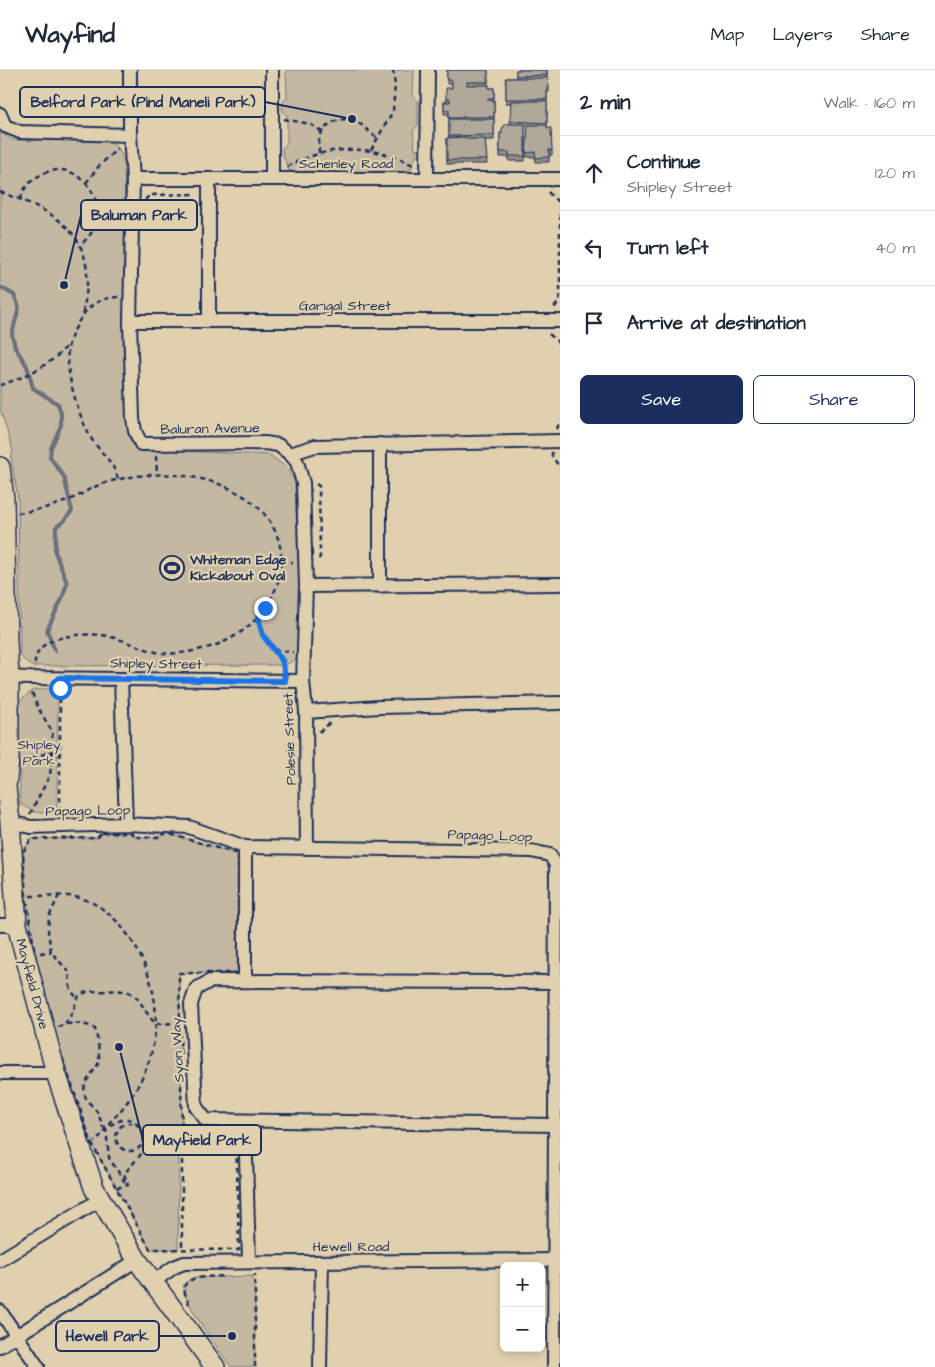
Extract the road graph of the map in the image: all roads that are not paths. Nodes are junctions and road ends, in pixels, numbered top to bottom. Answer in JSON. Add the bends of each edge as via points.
{"nodes":[{"id":1,"x":130,"y":70,"type":"edge"},
{"id":2,"x":272,"y":70,"type":"edge"},
{"id":3,"x":428,"y":70,"type":"edge"},
{"id":4,"x":0,"y":114,"type":"edge"},
{"id":5,"x":130,"y":135,"type":"junction"},
{"id":6,"x":427,"y":178,"type":"junction"},
{"id":7,"x":133,"y":179,"type":"junction"},
{"id":8,"x":209,"y":179,"type":"junction"},
{"id":9,"x":272,"y":179,"type":"junction"},
{"id":10,"x":560,"y":180,"type":"edge"},
{"id":11,"x":130,"y":321,"type":"junction"},
{"id":12,"x":208,"y":321,"type":"junction"},
{"id":13,"x":560,"y":321,"type":"edge"},
{"id":14,"x":560,"y":440,"type":"edge"},
{"id":15,"x":380,"y":444,"type":"junction"},
{"id":16,"x":290,"y":454,"type":"junction"},
{"id":17,"x":0,"y":467,"type":"edge"},
{"id":18,"x":6,"y":504,"type":"edge"},
{"id":19,"x":560,"y":584,"type":"edge"},
{"id":20,"x":306,"y":586,"type":"junction"},
{"id":21,"x":380,"y":586,"type":"junction"},
{"id":22,"x":3,"y":641,"type":"edge"},
{"id":23,"x":9,"y":677,"type":"junction"},
{"id":24,"x":121,"y":679,"type":"junction"},
{"id":25,"x":303,"y":681,"type":"junction"},
{"id":26,"x":560,"y":703,"type":"edge"},
{"id":27,"x":306,"y":712,"type":"junction"},
{"id":28,"x":3,"y":787,"type":"edge"},
{"id":29,"x":18,"y":818,"type":"junction"},
{"id":30,"x":126,"y":824,"type":"junction"},
{"id":31,"x":244,"y":847,"type":"junction"},
{"id":32,"x":307,"y":848,"type":"junction"},
{"id":33,"x":8,"y":925,"type":"edge"},
{"id":34,"x":244,"y":980,"type":"junction"},
{"id":35,"x":556,"y":982,"type":"junction"},
{"id":36,"x":0,"y":1073,"type":"edge"},
{"id":37,"x":56,"y":1073,"type":"junction"},
{"id":38,"x":245,"y":1121,"type":"junction"},
{"id":39,"x":555,"y":1125,"type":"junction"},
{"id":40,"x":101,"y":1199,"type":"junction"},
{"id":41,"x":0,"y":1260,"type":"edge"},
{"id":42,"x":137,"y":1260,"type":"junction"},
{"id":43,"x":555,"y":1260,"type":"junction"},
{"id":44,"x":322,"y":1262,"type":"junction"},
{"id":45,"x":248,"y":1269,"type":"junction"},
{"id":46,"x":153,"y":1282,"type":"junction"},
{"id":47,"x":0,"y":1311,"type":"edge"},
{"id":48,"x":16,"y":1336,"type":"junction"},
{"id":49,"x":0,"y":1346,"type":"edge"},
{"id":50,"x":38,"y":1367,"type":"edge"},
{"id":51,"x":215,"y":1367,"type":"edge"},
{"id":52,"x":320,"y":1367,"type":"edge"},
{"id":53,"x":554,"y":1367,"type":"edge"}],
"edges":[{"from":1,"to":5,"type":"street","name":"Baluran Avenue"},
{"from":2,"to":9,"type":"street"},
{"from":3,"to":6,"type":"street"},
{"from":4,"to":5,"type":"street","via":[[5,126],[20,132]]},
{"from":5,"to":7,"type":"street","name":"Baluran Avenue"},
{"from":6,"to":9,"type":"street","name":"Schenley Road"},
{"from":6,"to":10,"type":"street","name":"Schenley Road"},
{"from":7,"to":8,"type":"street","name":"Schenley Road"},
{"from":7,"to":11,"type":"street","name":"Baluran Avenue"},
{"from":8,"to":9,"type":"street","name":"Schenley Road"},
{"from":8,"to":12,"type":"street"},
{"from":11,"to":12,"type":"street","name":"Garigal Street"},
{"from":11,"to":16,"type":"street","name":"Baluran Avenue","via":[[133,418],[141,444],[265,442],[278,445]]},
{"from":12,"to":13,"type":"street","name":"Garigal Street"},
{"from":14,"to":15,"type":"street"},
{"from":15,"to":16,"type":"street","via":[[315,446]]},
{"from":15,"to":21,"type":"street"},
{"from":16,"to":20,"type":"street","name":"Polesie Street","via":[[297,462],[303,483]]},
{"from":17,"to":18,"type":"street","name":"Mayfield Drive"},
{"from":18,"to":22,"type":"street","name":"Mayfield Drive"},
{"from":19,"to":21,"type":"street"},
{"from":20,"to":21,"type":"street"},
{"from":20,"to":25,"type":"street","name":"Polesie Street"},
{"from":22,"to":23,"type":"street","name":"Mayfield Drive"},
{"from":23,"to":24,"type":"street","name":"Shipley Street"},
{"from":23,"to":28,"type":"street","name":"Mayfield Drive","via":[[9,761]]},
{"from":24,"to":25,"type":"street","name":"Shipley Street"},
{"from":24,"to":30,"type":"street"},
{"from":25,"to":27,"type":"street","name":"Polesie Street"},
{"from":26,"to":27,"type":"street"},
{"from":27,"to":32,"type":"street","name":"Polesie Street"},
{"from":28,"to":29,"type":"street","name":"Mayfield Drive"},
{"from":29,"to":30,"type":"street","name":"Papago Loop","via":[[31,825]]},
{"from":29,"to":33,"type":"street","name":"Mayfield Drive"},
{"from":30,"to":31,"type":"street","name":"Papago Loop","via":[[189,827]]},
{"from":31,"to":32,"type":"street","name":"Papago Loop"},
{"from":31,"to":34,"type":"street"},
{"from":32,"to":35,"type":"street","name":"Papago Loop","via":[[531,851],[550,855],[556,866]]},
{"from":33,"to":37,"type":"street","name":"Mayfield Drive"},
{"from":34,"to":35,"type":"street","name":"Syon Way"},
{"from":34,"to":38,"type":"street","name":"Syon Way","via":[[210,981],[196,989],[191,1004],[196,1107],[206,1120]]},
{"from":35,"to":39,"type":"street","name":"Papago Loop"},
{"from":36,"to":37,"type":"street"},
{"from":37,"to":40,"type":"street","name":"Mayfield Drive","via":[[94,1188]]},
{"from":38,"to":39,"type":"street","name":"Syon Way"},
{"from":38,"to":45,"type":"street"},
{"from":39,"to":43,"type":"street","name":"Papago Loop"},
{"from":40,"to":41,"type":"street"},
{"from":40,"to":42,"type":"street","name":"Mayfield Drive"},
{"from":42,"to":46,"type":"street","name":"Mayfield Drive"},
{"from":42,"to":48,"type":"street"},
{"from":43,"to":44,"type":"street","name":"Hewell Road"},
{"from":43,"to":53,"type":"street","name":"Papago Loop"},
{"from":44,"to":45,"type":"street","name":"Hewell Road"},
{"from":44,"to":52,"type":"street"},
{"from":45,"to":46,"type":"street","name":"Hewell Road","via":[[184,1263]]},
{"from":46,"to":51,"type":"street","name":"Mayfield Drive"},
{"from":47,"to":48,"type":"street"},
{"from":48,"to":49,"type":"street"},
{"from":48,"to":50,"type":"street"}]}
